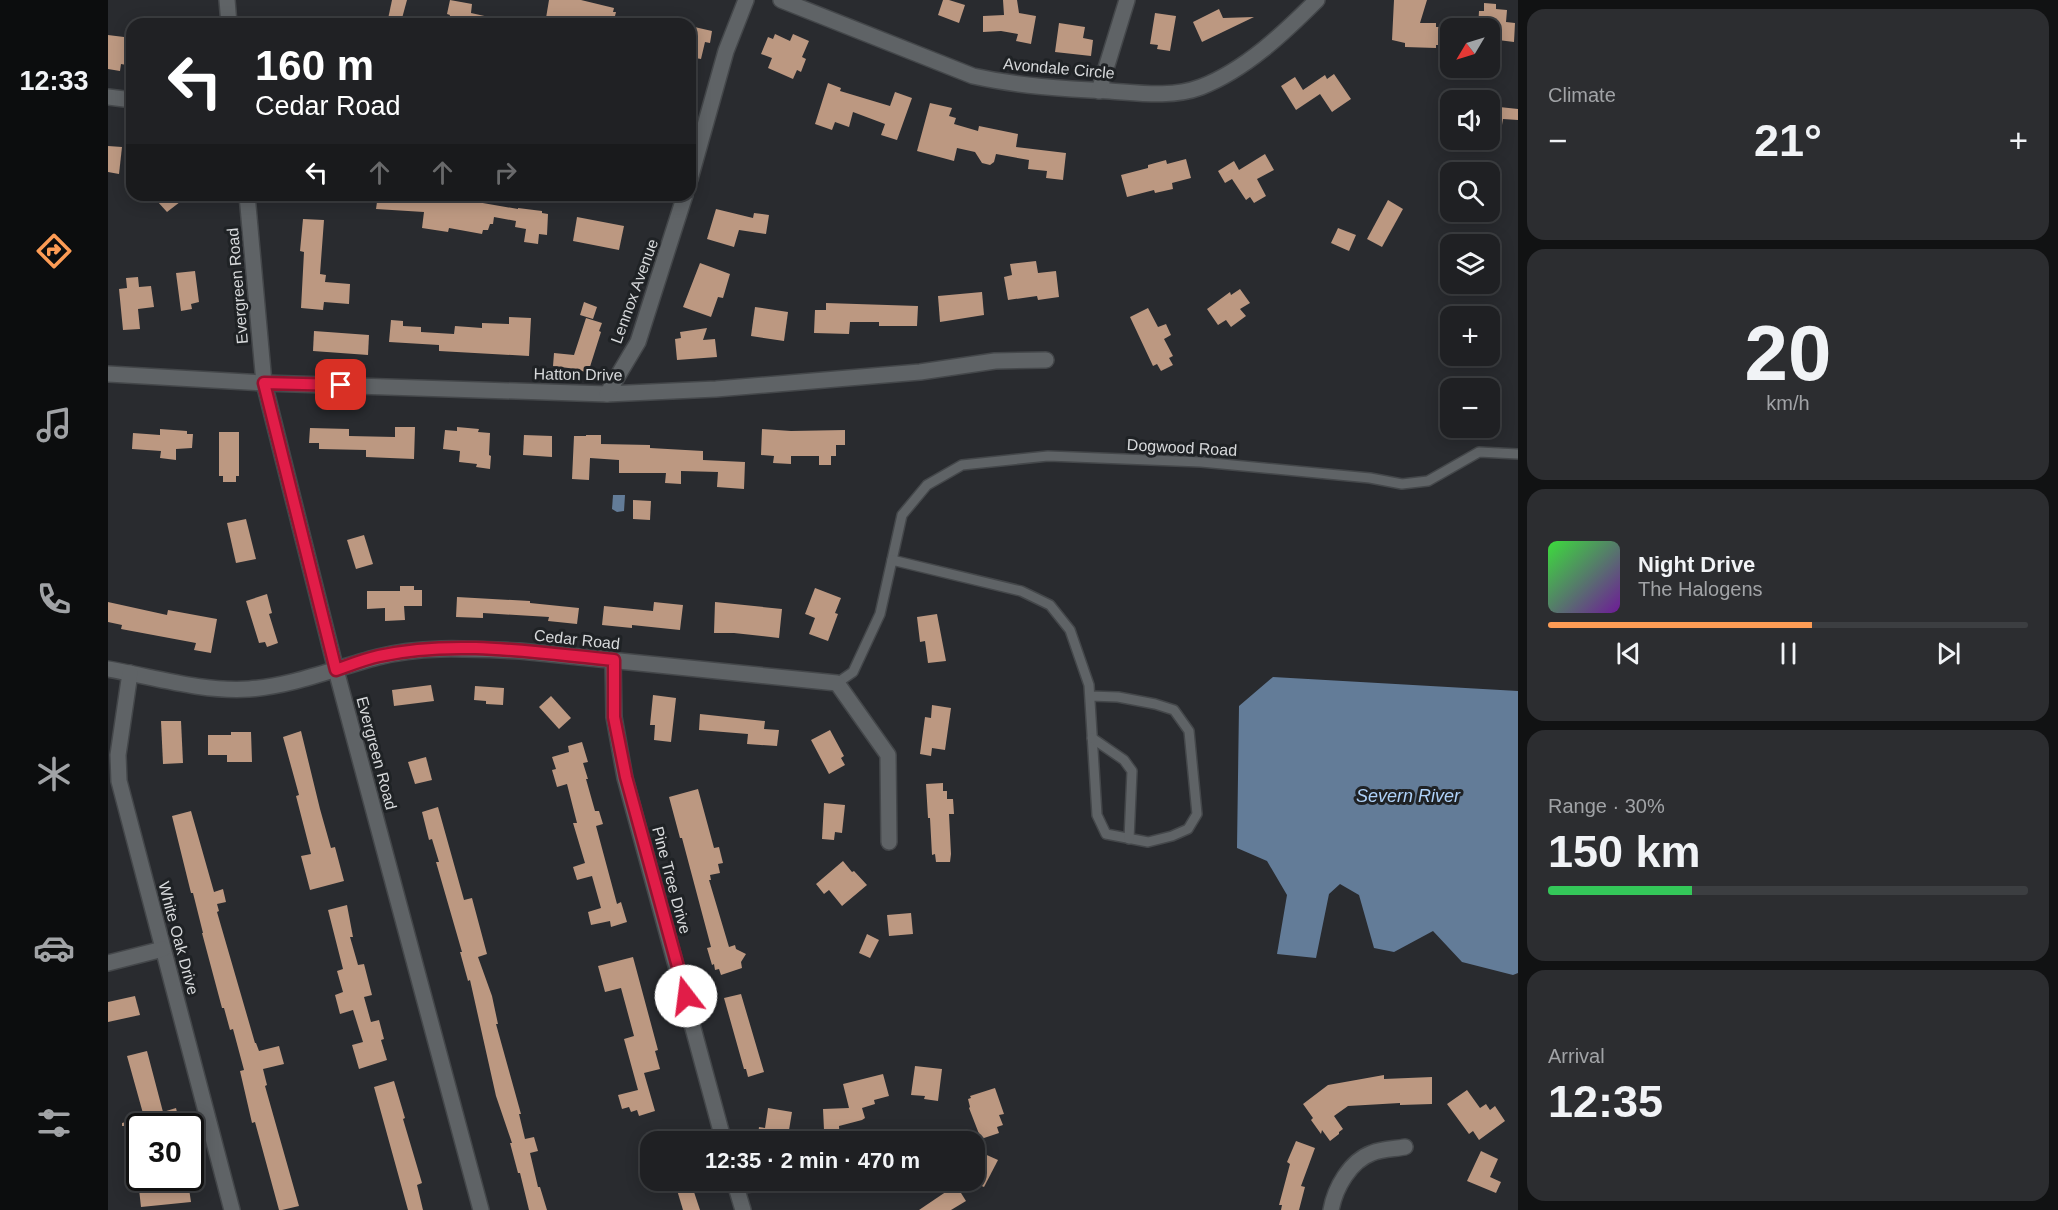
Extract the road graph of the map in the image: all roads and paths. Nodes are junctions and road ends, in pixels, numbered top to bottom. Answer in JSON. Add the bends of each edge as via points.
{"nodes":[{"id":1,"x":227,"y":0,"type":"edge"},
{"id":2,"x":746,"y":0,"type":"edge"},
{"id":3,"x":781,"y":0,"type":"edge"},
{"id":4,"x":1127,"y":0,"type":"edge"},
{"id":5,"x":1317,"y":0,"type":"edge"},
{"id":6,"x":228,"y":18,"type":"edge"},
{"id":7,"x":1099,"y":91,"type":"junction"},
{"id":8,"x":108,"y":96,"type":"edge"},
{"id":9,"x":126,"y":99,"type":"edge"},
{"id":10,"x":696,"y":157,"type":"edge"},
{"id":11,"x":248,"y":201,"type":"edge"},
{"id":12,"x":679,"y":201,"type":"edge"},
{"id":13,"x":1046,"y":360,"type":"dead end"},
{"id":14,"x":108,"y":374,"type":"edge"},
{"id":15,"x":264,"y":383,"type":"junction"},
{"id":16,"x":608,"y":394,"type":"junction"},
{"id":17,"x":1518,"y":454,"type":"edge"},
{"id":18,"x":892,"y":560,"type":"junction"},
{"id":19,"x":614,"y":660,"type":"junction"},
{"id":20,"x":108,"y":669,"type":"edge"},
{"id":21,"x":336,"y":670,"type":"junction"},
{"id":22,"x":130,"y":673,"type":"junction"},
{"id":23,"x":837,"y":683,"type":"junction"},
{"id":24,"x":1090,"y":696,"type":"junction"},
{"id":25,"x":1092,"y":738,"type":"junction"},
{"id":26,"x":1129,"y":839,"type":"junction"},
{"id":27,"x":889,"y":842,"type":"dead end"},
{"id":28,"x":163,"y":949,"type":"junction"},
{"id":29,"x":108,"y":963,"type":"edge"},
{"id":30,"x":721,"y":1131,"type":"edge"},
{"id":31,"x":1405,"y":1147,"type":"dead end"},
{"id":32,"x":737,"y":1191,"type":"edge"},
{"id":33,"x":232,"y":1210,"type":"edge"},
{"id":34,"x":481,"y":1210,"type":"edge"},
{"id":35,"x":743,"y":1210,"type":"edge"},
{"id":36,"x":1331,"y":1210,"type":"edge"}],
"edges":[{"from":1,"to":6,"type":"street"},
{"from":2,"to":10,"type":"street","via":[[726,51]]},
{"from":3,"to":7,"type":"street","name":"Avondale Circle","via":[[974,76]]},
{"from":4,"to":7,"type":"street"},
{"from":5,"to":7,"type":"street","name":"Avondale Circle","via":[[1266,48],[1215,81],[1180,92]]},
{"from":8,"to":9,"type":"street"},
{"from":11,"to":15,"type":"street","name":"Evergreen Road"},
{"from":12,"to":16,"type":"street","name":"Lennox Avenue","via":[[638,342]]},
{"from":13,"to":16,"type":"street","name":"Hatton Drive","via":[[995,361],[920,372],[716,389]]},
{"from":14,"to":15,"type":"street","name":"Hatton Drive"},
{"from":15,"to":16,"type":"street","name":"Hatton Drive"},
{"from":15,"to":21,"type":"street","name":"Evergreen Road"},
{"from":17,"to":18,"type":"lane","name":"Dogwood Road","via":[[1479,452],[1428,482],[1402,484],[1201,462],[1048,456],[962,465],[927,485],[902,515]]},
{"from":18,"to":23,"type":"lane","name":"Dogwood Road","via":[[880,614],[853,672]]},
{"from":18,"to":24,"type":"lane","via":[[1021,591],[1050,605],[1070,630]]},
{"from":19,"to":21,"type":"street","name":"Cedar Road","via":[[444,649],[379,656]]},
{"from":19,"to":23,"type":"street","name":"Cedar Road"},
{"from":19,"to":30,"type":"street","name":"Pine Tree Drive","via":[[614,717],[626,777]]},
{"from":20,"to":22,"type":"street","name":"Cedar Road"},
{"from":21,"to":22,"type":"street","name":"Cedar Road","via":[[248,689],[195,685]]},
{"from":21,"to":34,"type":"street","name":"Evergreen Road"},
{"from":22,"to":28,"type":"street","name":"White Oak Drive","via":[[118,755],[119,781]]},
{"from":23,"to":27,"type":"street","via":[[888,755]]},
{"from":24,"to":25,"type":"lane"},
{"from":24,"to":26,"type":"lane","via":[[1155,704],[1174,711],[1189,731],[1197,814],[1188,829],[1172,836],[1148,842]]},
{"from":25,"to":26,"type":"lane","via":[[1124,760],[1132,771]]},
{"from":25,"to":26,"type":"lane","via":[[1097,815],[1106,834]]},
{"from":28,"to":29,"type":"street"},
{"from":28,"to":33,"type":"street","name":"White Oak Drive"},
{"from":31,"to":36,"type":"street","via":[[1371,1153],[1356,1162],[1340,1185]]},
{"from":32,"to":35,"type":"street"}]}
